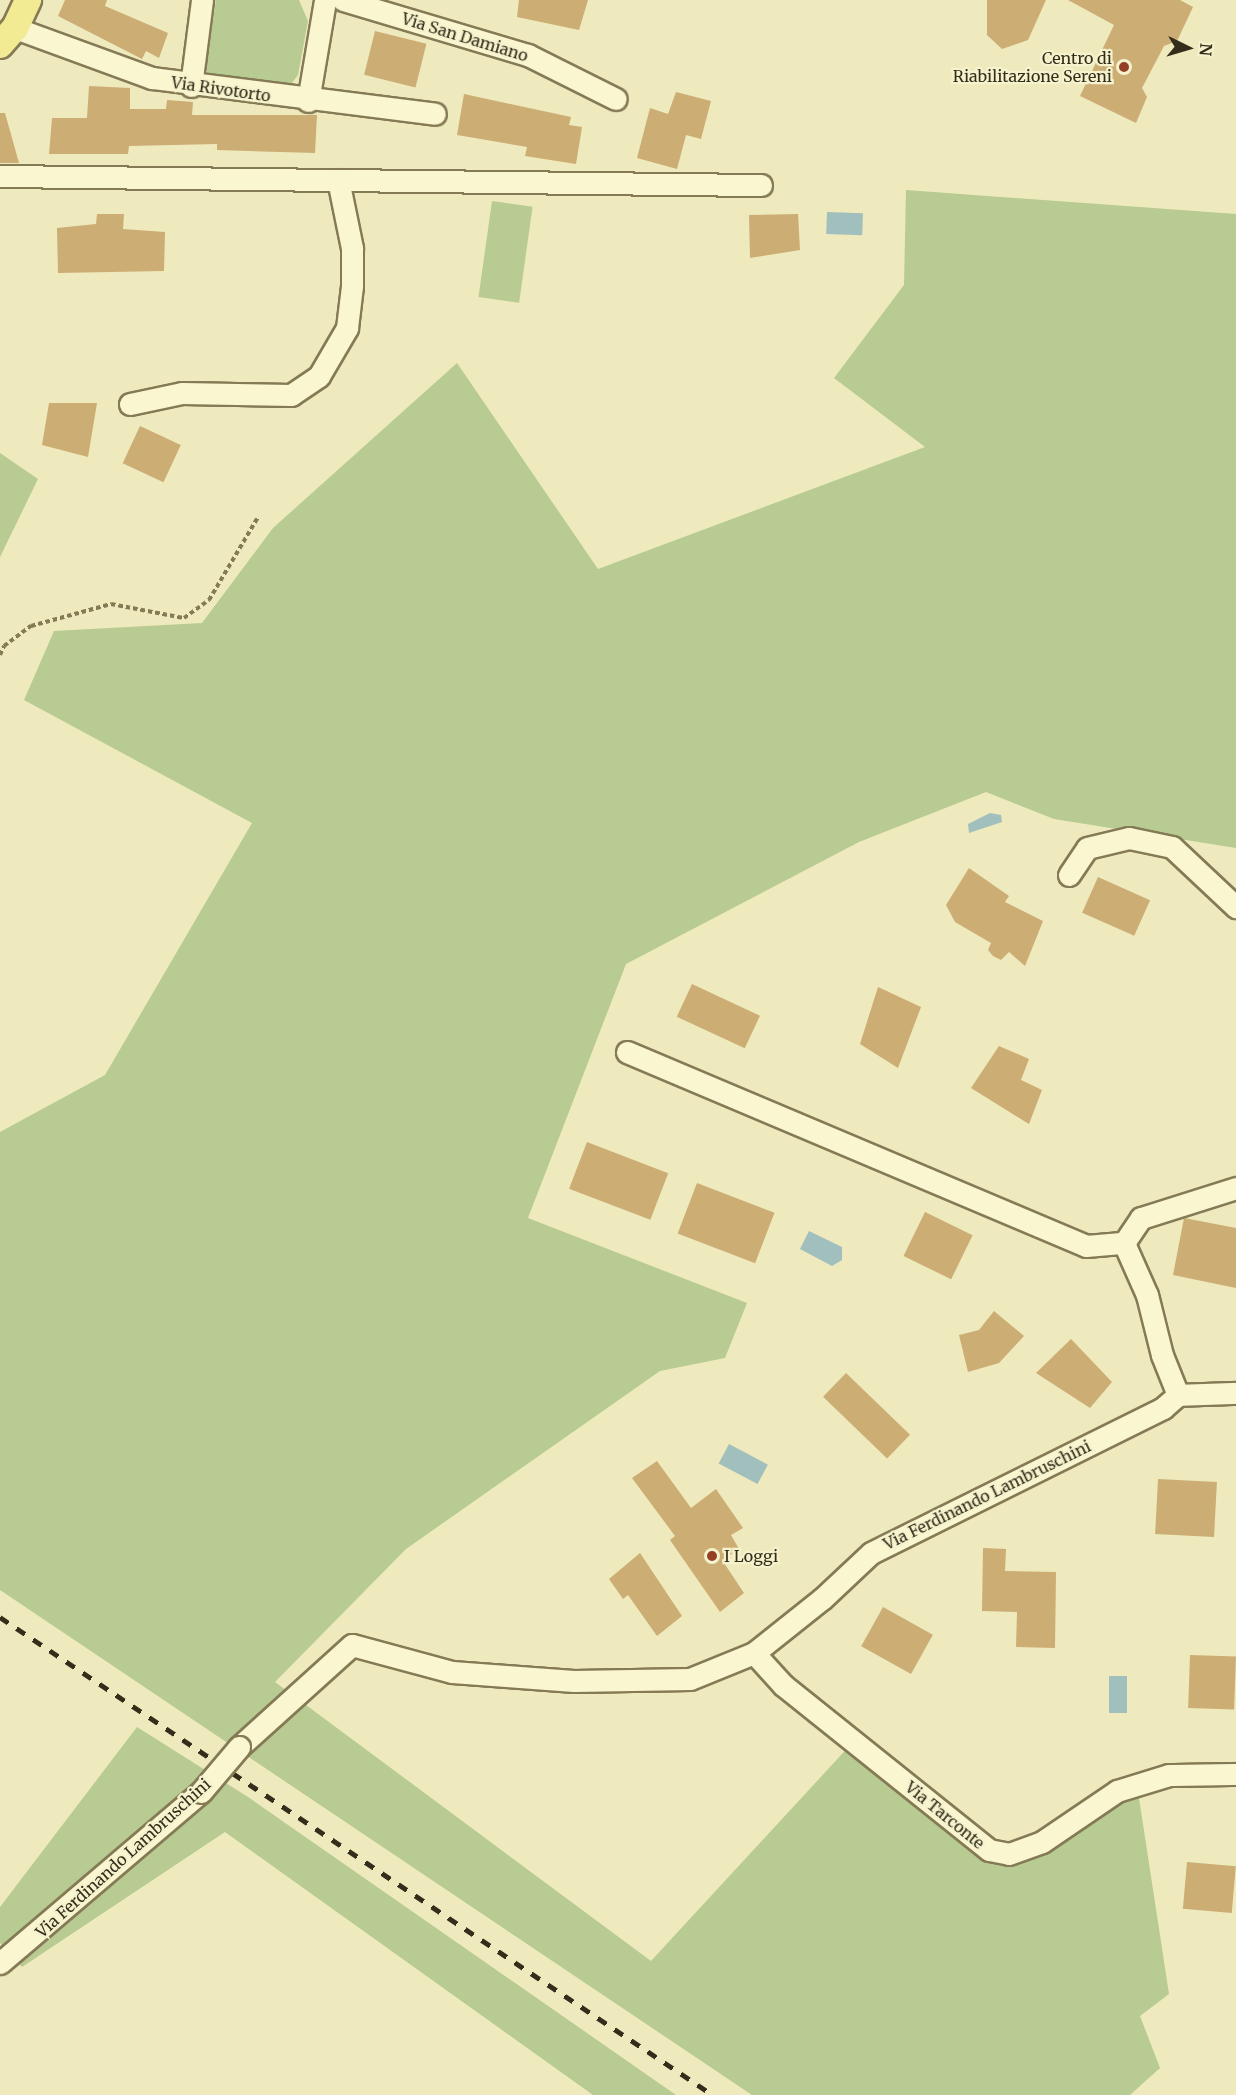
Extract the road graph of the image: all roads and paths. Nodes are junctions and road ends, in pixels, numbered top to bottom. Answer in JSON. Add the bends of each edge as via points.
{"nodes":[{"id":1,"x":28,"y":0,"type":"edge"},
{"id":2,"x":202,"y":0,"type":"edge"},
{"id":3,"x":325,"y":0,"type":"edge"},
{"id":4,"x":343,"y":0,"type":"edge"},
{"id":5,"x":8,"y":36,"type":"edge"},
{"id":6,"x":191,"y":86,"type":"junction"},
{"id":7,"x":616,"y":99,"type":"dead end"},
{"id":8,"x":309,"y":101,"type":"junction"},
{"id":9,"x":435,"y":114,"type":"dead end"},
{"id":10,"x":0,"y":176,"type":"edge"},
{"id":11,"x":338,"y":180,"type":"junction"},
{"id":12,"x":761,"y":185,"type":"dead end"},
{"id":13,"x":130,"y":404,"type":"dead end"},
{"id":14,"x":258,"y":516,"type":"dead end"},
{"id":15,"x":0,"y":655,"type":"edge"},
{"id":16,"x":1069,"y":875,"type":"dead end"},
{"id":17,"x":1236,"y":907,"type":"edge"},
{"id":18,"x":627,"y":1052,"type":"dead end"},
{"id":19,"x":1236,"y":1188,"type":"edge"},
{"id":20,"x":1124,"y":1243,"type":"junction"},
{"id":21,"x":1236,"y":1394,"type":"edge"},
{"id":22,"x":1178,"y":1395,"type":"junction"},
{"id":23,"x":754,"y":1653,"type":"junction"},
{"id":24,"x":1236,"y":1774,"type":"edge"},
{"id":25,"x":0,"y":1963,"type":"edge"}],
"edges":[{"from":1,"to":5,"type":"main road"},
{"from":2,"to":6,"type":"street"},
{"from":3,"to":8,"type":"street"},
{"from":4,"to":7,"type":"street","name":"Via San Damiano","via":[[528,55]]},
{"from":5,"to":6,"type":"street","name":"Via Rivotorto"},
{"from":6,"to":8,"type":"street","name":"Via Rivotorto"},
{"from":8,"to":9,"type":"street","name":"Via Rivotorto"},
{"from":10,"to":11,"type":"street"},
{"from":11,"to":12,"type":"street"},
{"from":11,"to":13,"type":"street","via":[[352,248],[352,286],[347,328],[319,376],[291,395],[182,393]]},
{"from":14,"to":15,"type":"path","via":[[209,600],[184,618],[111,604],[31,626],[4,646]]},
{"from":16,"to":17,"type":"street","via":[[1087,848],[1129,838],[1172,847]]},
{"from":18,"to":20,"type":"street","via":[[1086,1246]]},
{"from":19,"to":20,"type":"street","via":[[1141,1218]]},
{"from":20,"to":22,"type":"street","via":[[1148,1295],[1162,1355]]},
{"from":21,"to":22,"type":"street"},
{"from":22,"to":23,"type":"street","name":"Via Ferdinando Lambruschini","via":[[1163,1408],[871,1553],[822,1599]]},
{"from":23,"to":24,"type":"street","name":"Via Tarconte","via":[[783,1684],[989,1850],[1010,1854],[1042,1842],[1117,1791],[1169,1775]]},
{"from":23,"to":25,"type":"street","name":"Via Ferdinando Lambruschini","bridge":true,"via":[[690,1679],[574,1681],[452,1672],[352,1645],[239,1747],[201,1792]]}]}
